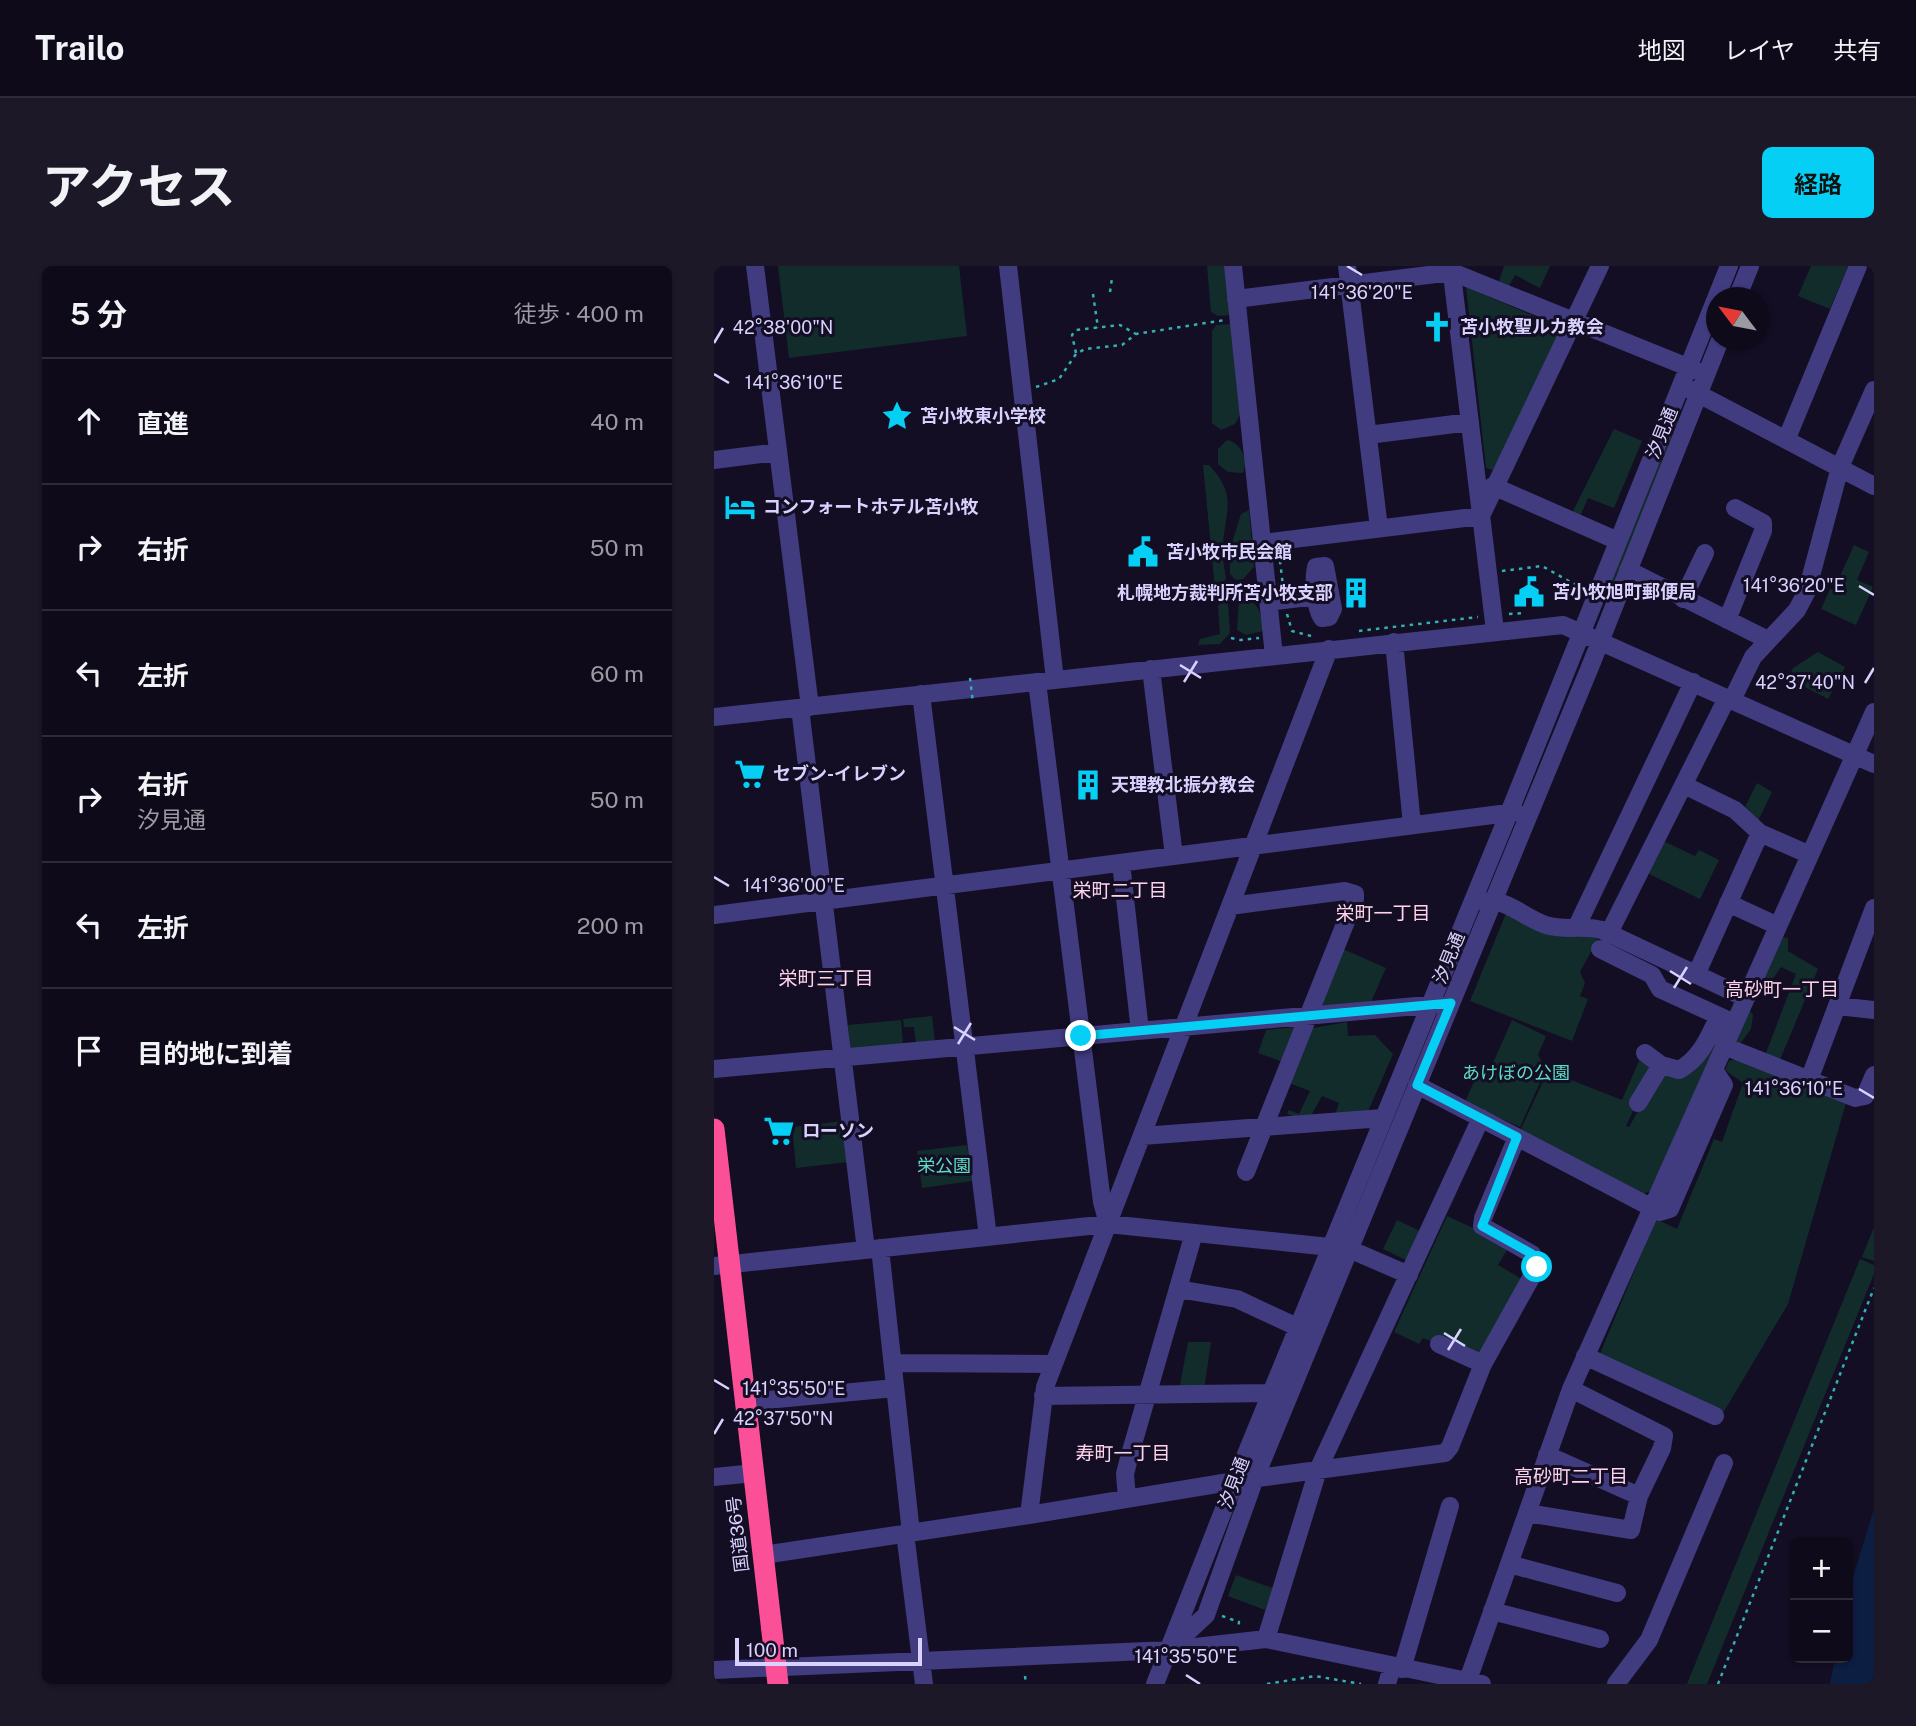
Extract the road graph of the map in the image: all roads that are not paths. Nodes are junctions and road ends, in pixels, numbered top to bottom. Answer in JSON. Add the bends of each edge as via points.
{"nodes":[{"id":1,"x":755,"y":266,"type":"edge"},
{"id":2,"x":1008,"y":266,"type":"edge"},
{"id":3,"x":1233,"y":266,"type":"edge"},
{"id":4,"x":1347,"y":266,"type":"edge"},
{"id":5,"x":1600,"y":266,"type":"edge"},
{"id":6,"x":1729,"y":266,"type":"edge"},
{"id":7,"x":1750,"y":266,"type":"edge"},
{"id":8,"x":1858,"y":266,"type":"edge"},
{"id":9,"x":1451,"y":269,"type":"edge"},
{"id":10,"x":1350,"y":285,"type":"junction"},
{"id":11,"x":1741,"y":287,"type":"edge"},
{"id":12,"x":1236,"y":299,"type":"junction"},
{"id":13,"x":1574,"y":321,"type":"junction"},
{"id":14,"x":1716,"y":350,"type":"edge"},
{"id":15,"x":1689,"y":367,"type":"junction"},
{"id":16,"x":1707,"y":374,"type":"junction"},
{"id":17,"x":1682,"y":385,"type":"junction"},
{"id":18,"x":1874,"y":390,"type":"edge"},
{"id":19,"x":1699,"y":394,"type":"junction"},
{"id":20,"x":1470,"y":422,"type":"junction"},
{"id":21,"x":1368,"y":435,"type":"junction"},
{"id":22,"x":1787,"y":438,"type":"junction"},
{"id":23,"x":778,"y":452,"type":"junction"},
{"id":24,"x":714,"y":460,"type":"edge"},
{"id":25,"x":1840,"y":467,"type":"junction"},
{"id":26,"x":1493,"y":486,"type":"junction"},
{"id":27,"x":1874,"y":486,"type":"edge"},
{"id":28,"x":1735,"y":509,"type":"dead end"},
{"id":29,"x":1481,"y":516,"type":"junction"},
{"id":30,"x":1379,"y":528,"type":"junction"},
{"id":31,"x":1618,"y":541,"type":"junction"},
{"id":32,"x":1270,"y":542,"type":"junction"},
{"id":33,"x":1705,"y":553,"type":"dead end"},
{"id":34,"x":1628,"y":570,"type":"junction"},
{"id":35,"x":1317,"y":596,"type":"dead end"},
{"id":36,"x":1683,"y":599,"type":"junction"},
{"id":37,"x":1277,"y":601,"type":"junction"},
{"id":38,"x":1727,"y":620,"type":"junction"},
{"id":39,"x":1494,"y":623,"type":"junction"},
{"id":40,"x":1582,"y":632,"type":"junction"},
{"id":41,"x":1600,"y":640,"type":"junction"},
{"id":42,"x":1768,"y":640,"type":"junction"},
{"id":43,"x":1394,"y":642,"type":"junction"},
{"id":44,"x":1329,"y":649,"type":"junction"},
{"id":45,"x":1274,"y":656,"type":"junction"},
{"id":46,"x":1151,"y":669,"type":"junction"},
{"id":47,"x":1055,"y":680,"type":"junction"},
{"id":48,"x":1037,"y":682,"type":"junction"},
{"id":49,"x":1693,"y":682,"type":"junction"},
{"id":50,"x":921,"y":694,"type":"junction"},
{"id":51,"x":1730,"y":699,"type":"junction"},
{"id":52,"x":805,"y":707,"type":"junction"},
{"id":53,"x":1874,"y":712,"type":"edge"},
{"id":54,"x":714,"y":717,"type":"edge"},
{"id":55,"x":1855,"y":755,"type":"junction"},
{"id":56,"x":1874,"y":764,"type":"edge"},
{"id":57,"x":1684,"y":785,"type":"junction"},
{"id":58,"x":1530,"y":810,"type":"junction"},
{"id":59,"x":1509,"y":813,"type":"junction"},
{"id":60,"x":1412,"y":825,"type":"junction"},
{"id":61,"x":1760,"y":832,"type":"junction"},
{"id":62,"x":1254,"y":846,"type":"junction"},
{"id":63,"x":1810,"y":855,"type":"junction"},
{"id":64,"x":1174,"y":856,"type":"junction"},
{"id":65,"x":1121,"y":863,"type":"junction"},
{"id":66,"x":1060,"y":870,"type":"junction"},
{"id":67,"x":944,"y":885,"type":"junction"},
{"id":68,"x":1493,"y":900,"type":"junction"},
{"id":69,"x":824,"y":901,"type":"junction"},
{"id":70,"x":1728,"y":903,"type":"junction"},
{"id":71,"x":1230,"y":906,"type":"junction"},
{"id":72,"x":1470,"y":906,"type":"junction"},
{"id":73,"x":1874,"y":908,"type":"edge"},
{"id":74,"x":714,"y":915,"type":"edge"},
{"id":75,"x":1577,"y":926,"type":"junction"},
{"id":76,"x":1778,"y":926,"type":"junction"},
{"id":77,"x":1869,"y":939,"type":"edge"},
{"id":78,"x":1605,"y":941,"type":"junction"},
{"id":79,"x":1696,"y":975,"type":"junction"},
{"id":80,"x":1746,"y":998,"type":"junction"},
{"id":81,"x":1451,"y":1003,"type":"junction"},
{"id":82,"x":1430,"y":1005,"type":"junction"},
{"id":83,"x":1837,"y":1006,"type":"junction"},
{"id":84,"x":1874,"y":1010,"type":"edge"},
{"id":85,"x":1308,"y":1017,"type":"junction"},
{"id":86,"x":1727,"y":1020,"type":"junction"},
{"id":87,"x":1184,"y":1027,"type":"junction"},
{"id":88,"x":1140,"y":1031,"type":"junction"},
{"id":89,"x":1081,"y":1036,"type":"junction"},
{"id":90,"x":1724,"y":1046,"type":"junction"},
{"id":91,"x":964,"y":1047,"type":"junction"},
{"id":92,"x":1645,"y":1053,"type":"dead end"},
{"id":93,"x":843,"y":1058,"type":"junction"},
{"id":94,"x":1661,"y":1065,"type":"junction"},
{"id":95,"x":714,"y":1069,"type":"edge"},
{"id":96,"x":1874,"y":1075,"type":"edge"},
{"id":97,"x":1809,"y":1080,"type":"junction"},
{"id":98,"x":1417,"y":1085,"type":"junction"},
{"id":99,"x":1638,"y":1103,"type":"dead end"},
{"id":100,"x":1383,"y":1118,"type":"junction"},
{"id":101,"x":1481,"y":1118,"type":"junction"},
{"id":102,"x":1264,"y":1128,"type":"junction"},
{"id":103,"x":714,"y":1129,"type":"edge"},
{"id":104,"x":1142,"y":1136,"type":"junction"},
{"id":105,"x":1517,"y":1137,"type":"junction"},
{"id":106,"x":1247,"y":1172,"type":"dead end"},
{"id":107,"x":1651,"y":1207,"type":"junction"},
{"id":108,"x":1108,"y":1224,"type":"junction"},
{"id":109,"x":1194,"y":1233,"type":"junction"},
{"id":110,"x":988,"y":1237,"type":"junction"},
{"id":111,"x":1330,"y":1248,"type":"junction"},
{"id":112,"x":873,"y":1249,"type":"junction"},
{"id":113,"x":1349,"y":1249,"type":"junction"},
{"id":114,"x":722,"y":1265,"type":"edge"},
{"id":115,"x":1409,"y":1275,"type":"junction"},
{"id":116,"x":1178,"y":1289,"type":"junction"},
{"id":117,"x":1297,"y":1327,"type":"junction"},
{"id":118,"x":1439,"y":1344,"type":"dead end"},
{"id":119,"x":1585,"y":1356,"type":"junction"},
{"id":120,"x":892,"y":1363,"type":"junction"},
{"id":121,"x":1054,"y":1364,"type":"junction"},
{"id":122,"x":1483,"y":1364,"type":"junction"},
{"id":123,"x":895,"y":1388,"type":"junction"},
{"id":124,"x":1571,"y":1389,"type":"junction"},
{"id":125,"x":1270,"y":1393,"type":"junction"},
{"id":126,"x":1147,"y":1395,"type":"junction"},
{"id":127,"x":1043,"y":1396,"type":"junction"},
{"id":128,"x":746,"y":1402,"type":"junction"},
{"id":129,"x":1716,"y":1416,"type":"dead end"},
{"id":130,"x":1547,"y":1455,"type":"junction"},
{"id":131,"x":1724,"y":1463,"type":"dead end"},
{"id":132,"x":1318,"y":1471,"type":"junction"},
{"id":133,"x":754,"y":1473,"type":"junction"},
{"id":134,"x":714,"y":1477,"type":"edge"},
{"id":135,"x":1255,"y":1478,"type":"junction"},
{"id":136,"x":1235,"y":1480,"type":"junction"},
{"id":137,"x":1639,"y":1496,"type":"junction"},
{"id":138,"x":1127,"y":1499,"type":"junction"},
{"id":139,"x":1450,"y":1506,"type":"dead end"},
{"id":140,"x":1527,"y":1513,"type":"junction"},
{"id":141,"x":1029,"y":1515,"type":"junction"},
{"id":142,"x":908,"y":1533,"type":"junction"},
{"id":143,"x":763,"y":1555,"type":"junction"},
{"id":144,"x":1509,"y":1564,"type":"junction"},
{"id":145,"x":1617,"y":1593,"type":"dead end"},
{"id":146,"x":1492,"y":1611,"type":"junction"},
{"id":147,"x":1266,"y":1639,"type":"junction"},
{"id":148,"x":1600,"y":1639,"type":"dead end"},
{"id":149,"x":1169,"y":1650,"type":"junction"},
{"id":150,"x":921,"y":1661,"type":"junction"},
{"id":151,"x":714,"y":1670,"type":"edge"},
{"id":152,"x":1394,"y":1674,"type":"edge"},
{"id":153,"x":777,"y":1676,"type":"edge"},
{"id":154,"x":1475,"y":1682,"type":"edge"},
{"id":155,"x":924,"y":1684,"type":"edge"},
{"id":156,"x":1155,"y":1684,"type":"edge"},
{"id":157,"x":1616,"y":1684,"type":"edge"}],
"edges":[{"from":1,"to":23,"type":"street"},
{"from":2,"to":47,"type":"street"},
{"from":3,"to":12,"type":"street"},
{"from":4,"to":10,"type":"street"},
{"from":5,"to":13,"type":"street"},
{"from":6,"to":15,"type":"street","name":"汐見通"},
{"from":7,"to":11,"type":"street"},
{"from":8,"to":22,"type":"street"},
{"from":9,"to":10,"type":"street"},
{"from":9,"to":13,"type":"street"},
{"from":9,"to":20,"type":"street"},
{"from":10,"to":12,"type":"street"},
{"from":10,"to":21,"type":"street"},
{"from":12,"to":32,"type":"street"},
{"from":13,"to":15,"type":"street"},
{"from":13,"to":26,"type":"street"},
{"from":14,"to":16,"type":"street","name":"汐見通"},
{"from":15,"to":16,"type":"street"},
{"from":15,"to":17,"type":"street","name":"汐見通"},
{"from":16,"to":19,"type":"street","name":"汐見通"},
{"from":17,"to":19,"type":"street"},
{"from":17,"to":31,"type":"street","name":"汐見通"},
{"from":18,"to":25,"type":"street"},
{"from":19,"to":22,"type":"street"},
{"from":19,"to":34,"type":"street","name":"汐見通"},
{"from":20,"to":21,"type":"street"},
{"from":20,"to":29,"type":"street"},
{"from":21,"to":30,"type":"street"},
{"from":22,"to":25,"type":"street"},
{"from":23,"to":24,"type":"street"},
{"from":23,"to":52,"type":"street"},
{"from":25,"to":27,"type":"street"},
{"from":25,"to":42,"type":"street","via":[[1807,591],[1797,610]]},
{"from":26,"to":29,"type":"street"},
{"from":26,"to":31,"type":"street"},
{"from":28,"to":38,"type":"street","via":[[1763,523],[1763,531]]},
{"from":29,"to":30,"type":"street"},
{"from":29,"to":39,"type":"street"},
{"from":30,"to":32,"type":"street"},
{"from":31,"to":40,"type":"street","name":"汐見通"},
{"from":32,"to":37,"type":"street"},
{"from":33,"to":36,"type":"street"},
{"from":34,"to":36,"type":"street"},
{"from":34,"to":41,"type":"street","name":"汐見通"},
{"from":35,"to":37,"type":"street"},
{"from":36,"to":38,"type":"street"},
{"from":37,"to":45,"type":"street"},
{"from":38,"to":42,"type":"street"},
{"from":39,"to":40,"type":"street","via":[[1563,625]]},
{"from":39,"to":43,"type":"street"},
{"from":40,"to":41,"type":"street"},
{"from":40,"to":59,"type":"street","name":"汐見通"},
{"from":41,"to":49,"type":"street"},
{"from":41,"to":58,"type":"street","name":"汐見通"},
{"from":42,"to":51,"type":"street"},
{"from":43,"to":44,"type":"street"},
{"from":43,"to":60,"type":"street"},
{"from":44,"to":45,"type":"street"},
{"from":44,"to":62,"type":"street"},
{"from":45,"to":46,"type":"street"},
{"from":46,"to":47,"type":"street"},
{"from":46,"to":64,"type":"street"},
{"from":47,"to":48,"type":"street"},
{"from":48,"to":50,"type":"street"},
{"from":48,"to":66,"type":"street"},
{"from":49,"to":51,"type":"street"},
{"from":49,"to":75,"type":"street"},
{"from":50,"to":52,"type":"street"},
{"from":50,"to":67,"type":"street"},
{"from":51,"to":55,"type":"street"},
{"from":51,"to":57,"type":"street"},
{"from":52,"to":54,"type":"street"},
{"from":52,"to":69,"type":"street"},
{"from":53,"to":55,"type":"street"},
{"from":55,"to":56,"type":"street"},
{"from":55,"to":63,"type":"street"},
{"from":57,"to":61,"type":"street","via":[[1735,810]]},
{"from":57,"to":78,"type":"street"},
{"from":58,"to":59,"type":"street"},
{"from":58,"to":68,"type":"street","name":"汐見通"},
{"from":59,"to":60,"type":"street"},
{"from":59,"to":72,"type":"street","name":"汐見通"},
{"from":60,"to":62,"type":"street"},
{"from":61,"to":63,"type":"street"},
{"from":61,"to":70,"type":"street"},
{"from":62,"to":64,"type":"street"},
{"from":62,"to":71,"type":"street"},
{"from":63,"to":76,"type":"street"},
{"from":64,"to":65,"type":"street"},
{"from":65,"to":66,"type":"street"},
{"from":65,"to":88,"type":"street"},
{"from":66,"to":67,"type":"street"},
{"from":66,"to":89,"type":"street"},
{"from":67,"to":69,"type":"street"},
{"from":67,"to":91,"type":"street"},
{"from":68,"to":72,"type":"street"},
{"from":68,"to":75,"type":"street","via":[[1544,925]]},
{"from":68,"to":81,"type":"street","name":"汐見通"},
{"from":69,"to":74,"type":"street"},
{"from":69,"to":93,"type":"street"},
{"from":70,"to":76,"type":"street"},
{"from":70,"to":79,"type":"street"},
{"from":71,"to":85,"type":"street","via":[[1345,891],[1355,894]]},
{"from":71,"to":87,"type":"street"},
{"from":72,"to":82,"type":"street","name":"汐見通"},
{"from":73,"to":77,"type":"street"},
{"from":75,"to":78,"type":"street"},
{"from":76,"to":80,"type":"street"},
{"from":77,"to":83,"type":"street"},
{"from":78,"to":79,"type":"street"},
{"from":78,"to":86,"type":"street","via":[[1652,975],[1660,989]]},
{"from":79,"to":80,"type":"street"},
{"from":80,"to":86,"type":"street"},
{"from":81,"to":82,"type":"street"},
{"from":81,"to":98,"type":"street","name":"汐見通"},
{"from":82,"to":85,"type":"street"},
{"from":82,"to":100,"type":"street","name":"汐見通"},
{"from":83,"to":84,"type":"street"},
{"from":83,"to":97,"type":"street"},
{"from":85,"to":87,"type":"street"},
{"from":85,"to":102,"type":"street"},
{"from":86,"to":90,"type":"street"},
{"from":86,"to":94,"type":"street","via":[[1692,1062],[1679,1070]]},
{"from":87,"to":88,"type":"street"},
{"from":87,"to":104,"type":"street"},
{"from":88,"to":89,"type":"street"},
{"from":89,"to":91,"type":"street"},
{"from":89,"to":108,"type":"street"},
{"from":90,"to":97,"type":"street"},
{"from":90,"to":107,"type":"street"},
{"from":91,"to":93,"type":"street"},
{"from":91,"to":110,"type":"street"},
{"from":92,"to":94,"type":"street"},
{"from":93,"to":95,"type":"street"},
{"from":93,"to":112,"type":"street"},
{"from":94,"to":99,"type":"street"},
{"from":96,"to":97,"type":"street","via":[[1865,1096],[1855,1098]]},
{"from":98,"to":101,"type":"street"},
{"from":98,"to":113,"type":"street","name":"汐見通"},
{"from":100,"to":102,"type":"street"},
{"from":100,"to":111,"type":"street","name":"汐見通"},
{"from":101,"to":105,"type":"street"},
{"from":101,"to":115,"type":"street"},
{"from":102,"to":104,"type":"street"},
{"from":102,"to":106,"type":"street"},
{"from":103,"to":114,"type":"highway","name":"国道36号"},
{"from":104,"to":108,"type":"street"},
{"from":105,"to":107,"type":"street"},
{"from":105,"to":122,"type":"street","via":[[1482,1226],[1536,1258],[1537,1267]]},
{"from":107,"to":119,"type":"street"},
{"from":108,"to":109,"type":"street"},
{"from":108,"to":110,"type":"street"},
{"from":108,"to":121,"type":"street"},
{"from":109,"to":111,"type":"street"},
{"from":109,"to":116,"type":"street"},
{"from":110,"to":112,"type":"street"},
{"from":111,"to":113,"type":"street"},
{"from":111,"to":117,"type":"street","name":"汐見通"},
{"from":112,"to":114,"type":"street"},
{"from":112,"to":120,"type":"street"},
{"from":113,"to":115,"type":"street"},
{"from":113,"to":135,"type":"street","name":"汐見通"},
{"from":114,"to":128,"type":"highway","name":"国道36号"},
{"from":115,"to":132,"type":"street"},
{"from":116,"to":117,"type":"street","via":[[1237,1299]]},
{"from":116,"to":126,"type":"street"},
{"from":117,"to":125,"type":"street","name":"汐見通"},
{"from":118,"to":122,"type":"street"},
{"from":119,"to":124,"type":"street"},
{"from":119,"to":129,"type":"street"},
{"from":120,"to":121,"type":"street"},
{"from":120,"to":123,"type":"street"},
{"from":121,"to":127,"type":"street"},
{"from":122,"to":132,"type":"street","via":[[1445,1453]]},
{"from":123,"to":128,"type":"street"},
{"from":123,"to":142,"type":"street"},
{"from":124,"to":130,"type":"street"},
{"from":124,"to":137,"type":"street","via":[[1664,1436]]},
{"from":125,"to":126,"type":"street"},
{"from":125,"to":136,"type":"street","name":"汐見通"},
{"from":126,"to":127,"type":"street"},
{"from":126,"to":138,"type":"street","via":[[1125,1474]]},
{"from":127,"to":141,"type":"street"},
{"from":128,"to":133,"type":"highway","name":"国道36号"},
{"from":130,"to":137,"type":"street"},
{"from":130,"to":140,"type":"street"},
{"from":131,"to":157,"type":"street","via":[[1649,1640]]},
{"from":132,"to":135,"type":"street"},
{"from":132,"to":147,"type":"street"},
{"from":133,"to":134,"type":"street"},
{"from":133,"to":143,"type":"highway","name":"国道36号"},
{"from":135,"to":136,"type":"street"},
{"from":135,"to":149,"type":"street","name":"汐見通","via":[[1206,1615]]},
{"from":136,"to":138,"type":"street"},
{"from":136,"to":149,"type":"street","name":"汐見通"},
{"from":137,"to":140,"type":"street","via":[[1630,1530]]},
{"from":138,"to":141,"type":"street"},
{"from":139,"to":152,"type":"street"},
{"from":140,"to":144,"type":"street"},
{"from":141,"to":142,"type":"street"},
{"from":142,"to":143,"type":"street"},
{"from":142,"to":150,"type":"street"},
{"from":143,"to":153,"type":"highway","name":"国道36号"},
{"from":144,"to":145,"type":"street"},
{"from":144,"to":146,"type":"street"},
{"from":146,"to":148,"type":"street"},
{"from":146,"to":154,"type":"street"},
{"from":147,"to":149,"type":"street"},
{"from":147,"to":152,"type":"street"},
{"from":149,"to":150,"type":"street"},
{"from":149,"to":156,"type":"street"},
{"from":150,"to":153,"type":"street"},
{"from":150,"to":155,"type":"street"},
{"from":151,"to":153,"type":"street"},
{"from":152,"to":154,"type":"street"}]}
